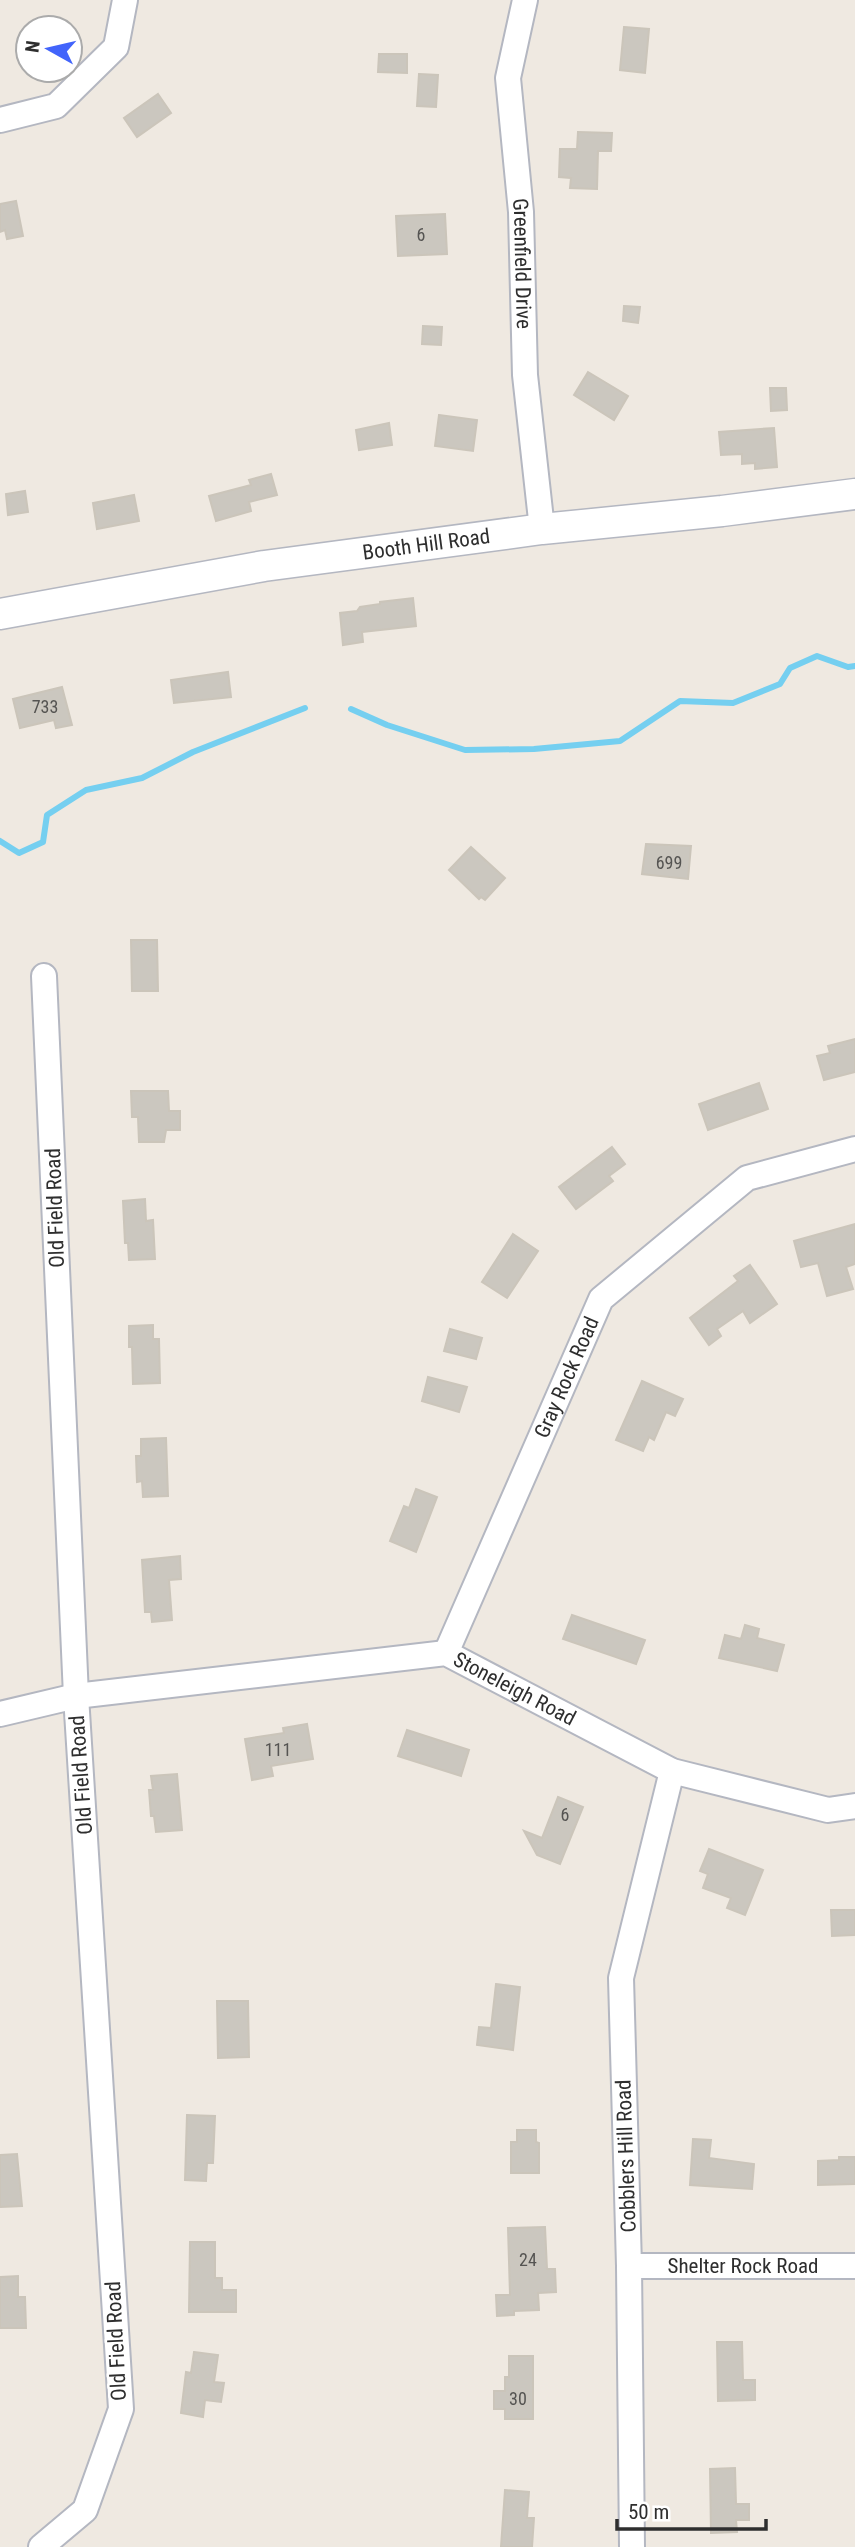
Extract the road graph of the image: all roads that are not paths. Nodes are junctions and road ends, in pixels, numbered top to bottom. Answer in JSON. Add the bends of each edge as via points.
{"nodes":[{"id":1,"x":125,"y":0,"type":"edge"},
{"id":2,"x":525,"y":0,"type":"edge"},
{"id":3,"x":0,"y":120,"type":"edge"},
{"id":4,"x":855,"y":494,"type":"edge"},
{"id":5,"x":542,"y":529,"type":"junction"},
{"id":6,"x":0,"y":614,"type":"edge"},
{"id":7,"x":44,"y":976,"type":"dead end"},
{"id":8,"x":855,"y":1149,"type":"edge"},
{"id":9,"x":446,"y":1653,"type":"junction"},
{"id":10,"x":76,"y":1696,"type":"junction"},
{"id":11,"x":0,"y":1714,"type":"edge"},
{"id":12,"x":672,"y":1771,"type":"junction"},
{"id":13,"x":855,"y":1806,"type":"edge"},
{"id":14,"x":629,"y":2266,"type":"junction"},
{"id":15,"x":855,"y":2266,"type":"edge"},
{"id":16,"x":41,"y":2547,"type":"edge"},
{"id":17,"x":632,"y":2547,"type":"edge"}],
"edges":[{"from":1,"to":3,"type":"street","via":[[116,47],[56,106]]},
{"from":2,"to":5,"type":"street","name":"Greenfield Drive","via":[[508,78],[521,212],[526,375]]},
{"from":4,"to":5,"type":"street","name":"Booth Hill Road"},
{"from":5,"to":6,"type":"street","name":"Booth Hill Road","via":[[264,566]]},
{"from":7,"to":10,"type":"street","name":"Old Field Road"},
{"from":8,"to":9,"type":"street","name":"Gray Rock Road","via":[[747,1178],[601,1298]]},
{"from":9,"to":10,"type":"street","name":"Stoneleigh Road"},
{"from":9,"to":12,"type":"street","name":"Stoneleigh Road"},
{"from":10,"to":11,"type":"street","name":"Stoneleigh Road"},
{"from":10,"to":16,"type":"street","name":"Old Field Road","via":[[121,2409],[85,2510]]},
{"from":12,"to":13,"type":"street","name":"Stoneleigh Road","via":[[828,1810]]},
{"from":12,"to":14,"type":"street","name":"Cobblers Hill Road","via":[[621,1978]]},
{"from":14,"to":15,"type":"street","name":"Shelter Rock Road"},
{"from":14,"to":17,"type":"street","name":"Cobblers Hill Road"}]}
